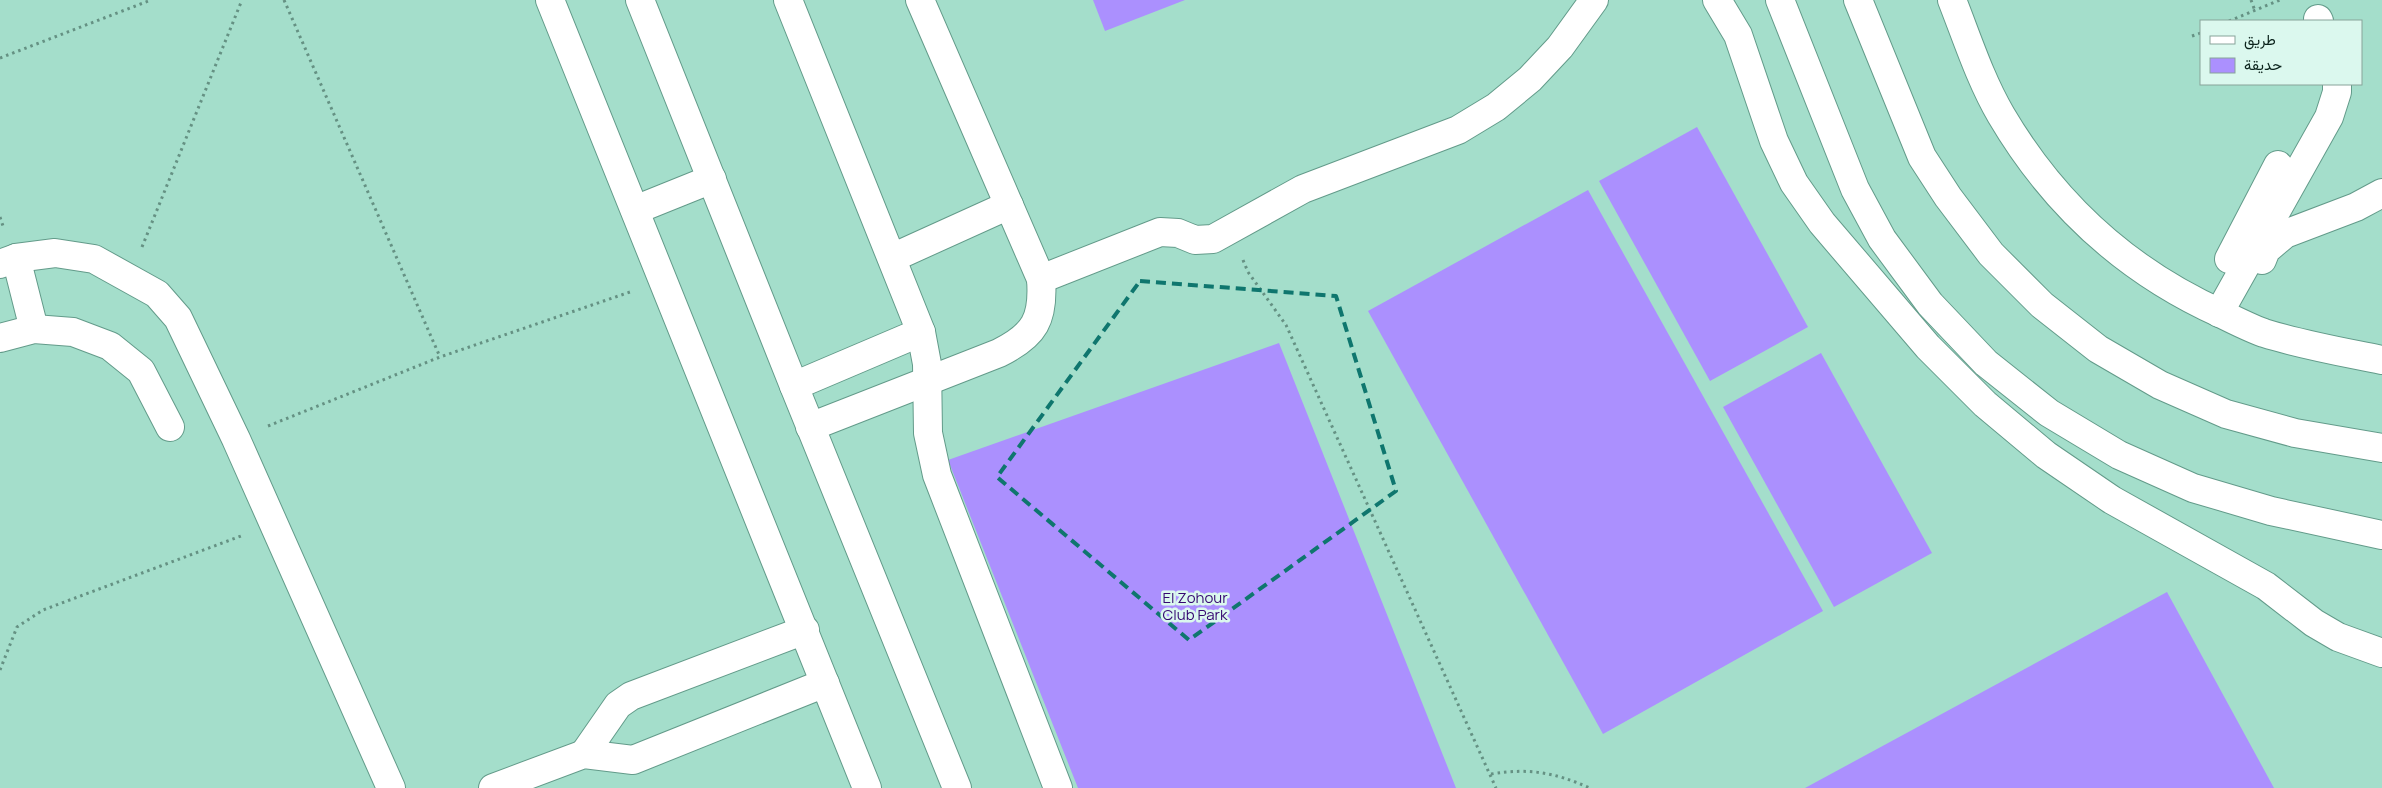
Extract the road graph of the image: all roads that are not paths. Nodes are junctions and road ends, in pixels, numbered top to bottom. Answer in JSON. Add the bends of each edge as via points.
{"nodes":[{"id":1,"x":550,"y":0,"type":"edge"},
{"id":2,"x":640,"y":0,"type":"edge"},
{"id":3,"x":788,"y":0,"type":"edge"},
{"id":4,"x":920,"y":0,"type":"edge"},
{"id":5,"x":1594,"y":0,"type":"edge"},
{"id":6,"x":1717,"y":0,"type":"edge"},
{"id":7,"x":1780,"y":0,"type":"edge"},
{"id":8,"x":1858,"y":0,"type":"edge"},
{"id":9,"x":1952,"y":0,"type":"edge"},
{"id":10,"x":2337,"y":85,"type":"edge"},
{"id":11,"x":2278,"y":165,"type":"dead end"},
{"id":12,"x":712,"y":179,"type":"junction"},
{"id":13,"x":2382,"y":193,"type":"edge"},
{"id":14,"x":1009,"y":205,"type":"junction"},
{"id":15,"x":635,"y":210,"type":"junction"},
{"id":16,"x":892,"y":258,"type":"junction"},
{"id":17,"x":8,"y":261,"type":"edge"},
{"id":18,"x":1041,"y":279,"type":"junction"},
{"id":19,"x":2219,"y":313,"type":"junction"},
{"id":20,"x":34,"y":329,"type":"junction"},
{"id":21,"x":921,"y":332,"type":"junction"},
{"id":22,"x":0,"y":338,"type":"edge"},
{"id":23,"x":2382,"y":360,"type":"edge"},
{"id":24,"x":928,"y":380,"type":"junction"},
{"id":25,"x":794,"y":386,"type":"junction"},
{"id":26,"x":170,"y":427,"type":"dead end"},
{"id":27,"x":810,"y":427,"type":"junction"},
{"id":28,"x":2382,"y":448,"type":"edge"},
{"id":29,"x":2382,"y":535,"type":"edge"},
{"id":30,"x":805,"y":630,"type":"junction"},
{"id":31,"x":2382,"y":653,"type":"edge"},
{"id":32,"x":825,"y":683,"type":"junction"},
{"id":33,"x":584,"y":754,"type":"junction"},
{"id":34,"x":391,"y":788,"type":"edge"},
{"id":35,"x":493,"y":788,"type":"edge"},
{"id":36,"x":867,"y":788,"type":"edge"},
{"id":37,"x":957,"y":788,"type":"edge"},
{"id":38,"x":1058,"y":788,"type":"edge"}],
"edges":[{"from":1,"to":15,"type":"street"},
{"from":2,"to":12,"type":"street"},
{"from":3,"to":16,"type":"street"},
{"from":4,"to":14,"type":"street"},
{"from":5,"to":18,"type":"street","via":[[1530,80],[1496,107],[1441,136],[1303,189],[1213,239],[1194,240],[1178,233],[1160,232]]},
{"from":6,"to":31,"type":"street","via":[[1738,35],[1774,140],[1794,183],[1822,223],[1928,347],[1985,404],[2046,455],[2112,500],[2266,586],[2338,637]]},
{"from":7,"to":29,"type":"street","via":[[1855,189],[1882,240],[1930,304],[1986,363],[2049,413],[2119,455],[2193,488],[2271,511]]},
{"from":8,"to":28,"type":"street","via":[[1922,157],[1991,254],[2042,305],[2098,349],[2160,385],[2226,414],[2295,433]]},
{"from":9,"to":19,"type":"street","via":[[2000,114],[2032,163],[2068,207],[2111,247],[2158,282]]},
{"from":10,"to":19,"type":"street","via":[[2329,116]]},
{"from":11,"to":19,"type":"street"},
{"from":12,"to":15,"type":"street"},
{"from":12,"to":25,"type":"street"},
{"from":13,"to":19,"type":"street","via":[[2356,207],[2285,234],[2266,250]]},
{"from":14,"to":16,"type":"street"},
{"from":14,"to":18,"type":"street"},
{"from":15,"to":30,"type":"street"},
{"from":16,"to":21,"type":"street"},
{"from":17,"to":20,"type":"street"},
{"from":17,"to":34,"type":"street","via":[[55,253],[94,259],[157,294],[178,318],[236,439]]},
{"from":18,"to":24,"type":"street","via":[[1043,302],[1035,324],[1020,342]]},
{"from":19,"to":23,"type":"street","via":[[2263,332]]},
{"from":20,"to":22,"type":"street"},
{"from":20,"to":26,"type":"street","via":[[74,332],[110,346],[141,371]]},
{"from":21,"to":24,"type":"street"},
{"from":21,"to":25,"type":"street"},
{"from":24,"to":27,"type":"street"},
{"from":24,"to":38,"type":"street","via":[[928,434],[937,475]]},
{"from":25,"to":27,"type":"street"},
{"from":27,"to":37,"type":"street"},
{"from":30,"to":32,"type":"street"},
{"from":30,"to":33,"type":"street","via":[[631,696],[618,705]]},
{"from":32,"to":33,"type":"street","via":[[633,760]]},
{"from":32,"to":36,"type":"street"},
{"from":33,"to":35,"type":"street"}]}
